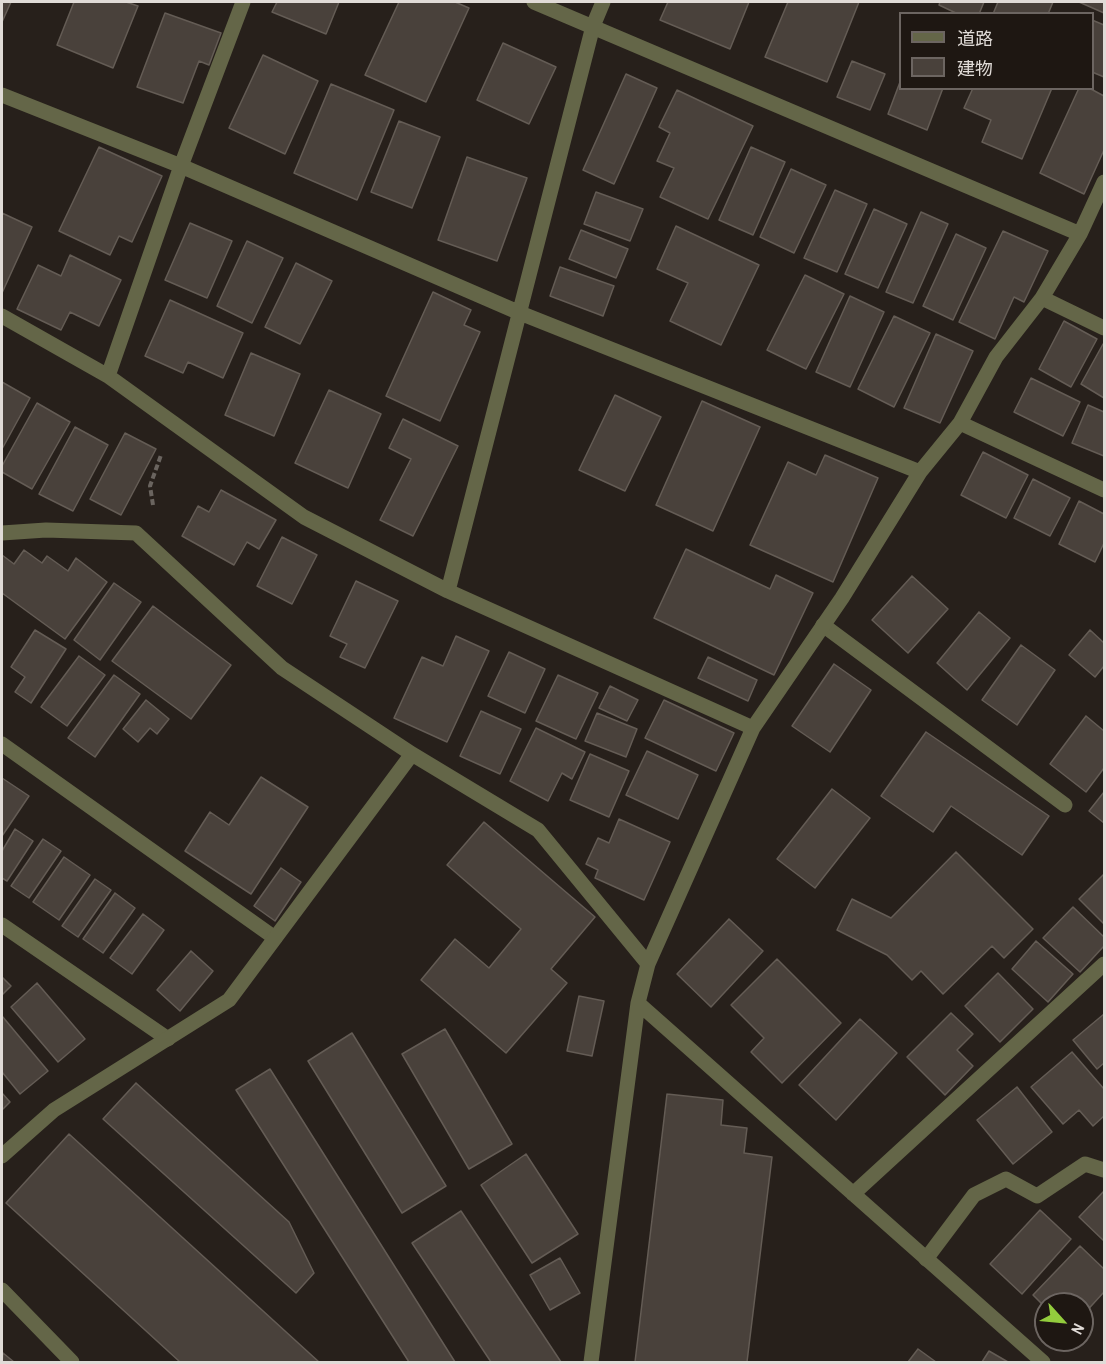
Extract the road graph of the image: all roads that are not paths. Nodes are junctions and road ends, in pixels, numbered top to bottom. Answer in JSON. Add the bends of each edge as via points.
{"nodes":[{"id":1,"x":243,"y":2,"type":"edge"},
{"id":2,"x":534,"y":2,"type":"edge"},
{"id":3,"x":603,"y":2,"type":"edge"},
{"id":4,"x":593,"y":26,"type":"junction"},
{"id":5,"x":2,"y":95,"type":"edge"},
{"id":6,"x":181,"y":166,"type":"junction"},
{"id":7,"x":1104,"y":182,"type":"edge"},
{"id":8,"x":1080,"y":234,"type":"junction"},
{"id":9,"x":1042,"y":298,"type":"junction"},
{"id":10,"x":520,"y":313,"type":"junction"},
{"id":11,"x":2,"y":316,"type":"edge"},
{"id":12,"x":1104,"y":328,"type":"edge"},
{"id":13,"x":108,"y":375,"type":"junction"},
{"id":14,"x":960,"y":423,"type":"junction"},
{"id":15,"x":920,"y":472,"type":"junction"},
{"id":16,"x":1104,"y":490,"type":"edge"},
{"id":17,"x":2,"y":533,"type":"edge"},
{"id":18,"x":448,"y":591,"type":"junction"},
{"id":19,"x":823,"y":625,"type":"junction"},
{"id":20,"x":753,"y":728,"type":"junction"},
{"id":21,"x":2,"y":744,"type":"edge"},
{"id":22,"x":412,"y":754,"type":"junction"},
{"id":23,"x":1065,"y":805,"type":"dead end"},
{"id":24,"x":2,"y":925,"type":"edge"},
{"id":25,"x":275,"y":938,"type":"junction"},
{"id":26,"x":648,"y":964,"type":"junction"},
{"id":27,"x":1103,"y":970,"type":"edge"},
{"id":28,"x":638,"y":1004,"type":"junction"},
{"id":29,"x":168,"y":1039,"type":"junction"},
{"id":30,"x":2,"y":1156,"type":"edge"},
{"id":31,"x":1104,"y":1170,"type":"edge"},
{"id":32,"x":853,"y":1194,"type":"junction"},
{"id":33,"x":926,"y":1259,"type":"junction"},
{"id":34,"x":2,"y":1290,"type":"edge"},
{"id":35,"x":65,"y":1360,"type":"edge"},
{"id":36,"x":591,"y":1362,"type":"edge"},
{"id":37,"x":1043,"y":1362,"type":"edge"}],
"edges":[{"from":1,"to":6,"type":"street"},
{"from":2,"to":4,"type":"street"},
{"from":3,"to":4,"type":"street"},
{"from":4,"to":8,"type":"street"},
{"from":4,"to":10,"type":"street"},
{"from":5,"to":6,"type":"street"},
{"from":6,"to":10,"type":"street"},
{"from":6,"to":13,"type":"street"},
{"from":7,"to":8,"type":"street"},
{"from":8,"to":9,"type":"street"},
{"from":9,"to":12,"type":"street"},
{"from":9,"to":14,"type":"street","via":[[996,357]]},
{"from":10,"to":15,"type":"street"},
{"from":10,"to":18,"type":"street"},
{"from":11,"to":13,"type":"street"},
{"from":13,"to":18,"type":"street","via":[[304,517]]},
{"from":14,"to":15,"type":"street"},
{"from":14,"to":16,"type":"street"},
{"from":15,"to":19,"type":"street"},
{"from":17,"to":22,"type":"street","via":[[136,533],[282,668]]},
{"from":18,"to":20,"type":"street"},
{"from":19,"to":20,"type":"street"},
{"from":19,"to":23,"type":"street"},
{"from":20,"to":26,"type":"street"},
{"from":21,"to":25,"type":"street"},
{"from":22,"to":25,"type":"street"},
{"from":22,"to":26,"type":"street","via":[[538,830]]},
{"from":24,"to":29,"type":"street"},
{"from":25,"to":29,"type":"street","via":[[229,1000]]},
{"from":26,"to":28,"type":"street"},
{"from":27,"to":32,"type":"street"},
{"from":28,"to":32,"type":"street"},
{"from":28,"to":36,"type":"street"},
{"from":29,"to":30,"type":"street","via":[[54,1110]]},
{"from":31,"to":33,"type":"street","via":[[1085,1164],[1037,1196],[1006,1179],[974,1195]]},
{"from":32,"to":33,"type":"street"},
{"from":33,"to":37,"type":"street"},
{"from":34,"to":35,"type":"street"}]}
